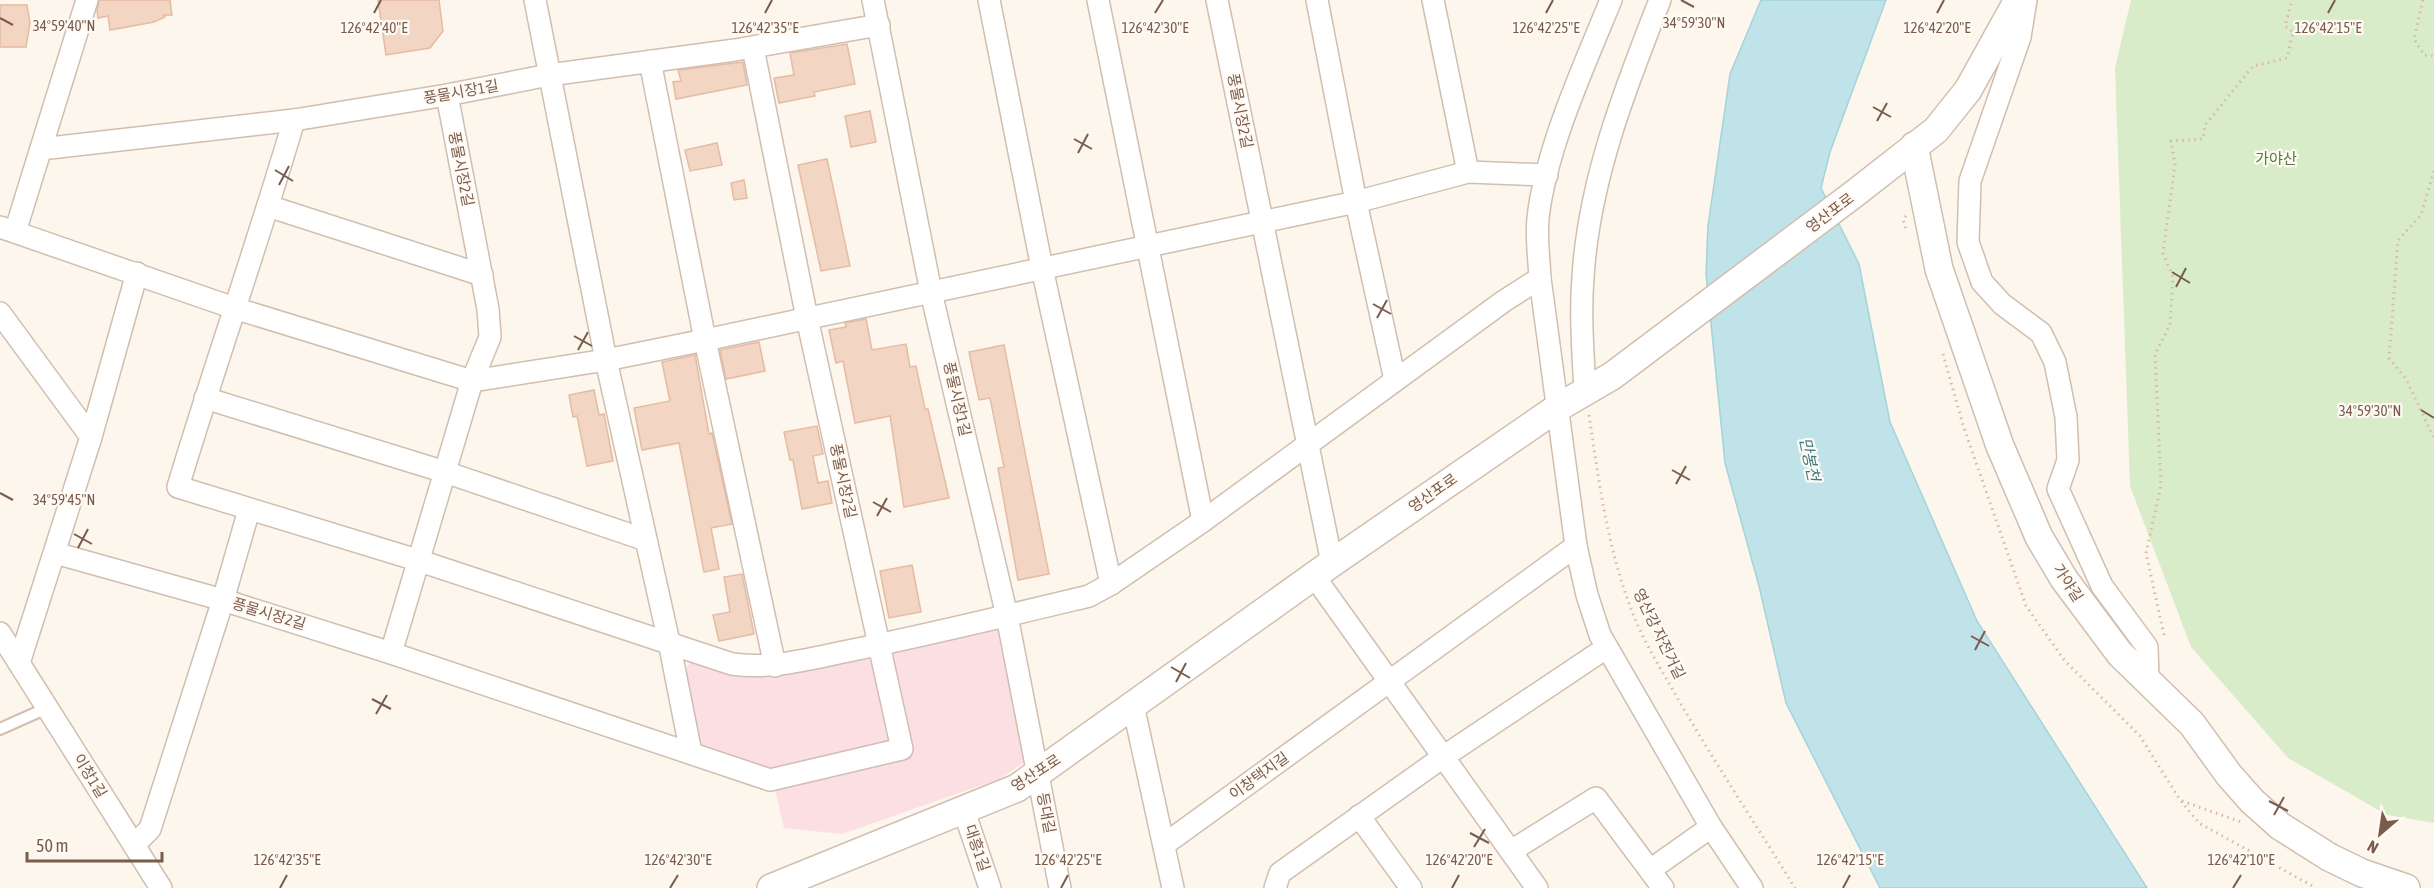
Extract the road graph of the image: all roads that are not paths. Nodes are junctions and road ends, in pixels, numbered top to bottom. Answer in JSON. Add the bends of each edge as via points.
{"nodes":[{"id":1,"x":87,"y":0,"type":"edge"},
{"id":2,"x":535,"y":0,"type":"edge"},
{"id":3,"x":873,"y":0,"type":"edge"},
{"id":4,"x":989,"y":0,"type":"edge"},
{"id":5,"x":1098,"y":0,"type":"edge"},
{"id":6,"x":1217,"y":0,"type":"edge"},
{"id":7,"x":1317,"y":0,"type":"edge"},
{"id":8,"x":1433,"y":0,"type":"edge"},
{"id":9,"x":1611,"y":0,"type":"edge"},
{"id":10,"x":1660,"y":0,"type":"edge"},
{"id":11,"x":2018,"y":0,"type":"edge"},
{"id":12,"x":2026,"y":0,"type":"edge"},
{"id":13,"x":879,"y":25,"type":"junction"},
{"id":14,"x":753,"y":48,"type":"junction"},
{"id":15,"x":650,"y":61,"type":"junction"},
{"id":16,"x":549,"y":75,"type":"junction"},
{"id":17,"x":447,"y":95,"type":"junction"},
{"id":18,"x":294,"y":120,"type":"junction"},
{"id":19,"x":1914,"y":146,"type":"junction"},
{"id":20,"x":41,"y":149,"type":"junction"},
{"id":21,"x":1468,"y":172,"type":"junction"},
{"id":22,"x":1547,"y":175,"type":"junction"},
{"id":23,"x":1356,"y":202,"type":"junction"},
{"id":24,"x":268,"y":206,"type":"junction"},
{"id":25,"x":1262,"y":222,"type":"junction"},
{"id":26,"x":7,"y":230,"type":"edge"},
{"id":27,"x":1148,"y":246,"type":"junction"},
{"id":28,"x":1042,"y":268,"type":"junction"},
{"id":29,"x":137,"y":273,"type":"junction"},
{"id":30,"x":482,"y":275,"type":"junction"},
{"id":31,"x":1540,"y":278,"type":"junction"},
{"id":32,"x":932,"y":291,"type":"junction"},
{"id":33,"x":234,"y":308,"type":"junction"},
{"id":34,"x":0,"y":313,"type":"edge"},
{"id":35,"x":807,"y":318,"type":"junction"},
{"id":36,"x":705,"y":340,"type":"junction"},
{"id":37,"x":606,"y":360,"type":"junction"},
{"id":38,"x":1395,"y":380,"type":"junction"},
{"id":39,"x":472,"y":381,"type":"junction"},
{"id":40,"x":1585,"y":391,"type":"junction"},
{"id":41,"x":205,"y":398,"type":"junction"},
{"id":42,"x":1557,"y":408,"type":"junction"},
{"id":43,"x":91,"y":437,"type":"junction"},
{"id":44,"x":1308,"y":444,"type":"junction"},
{"id":45,"x":445,"y":472,"type":"junction"},
{"id":46,"x":249,"y":510,"type":"junction"},
{"id":47,"x":1203,"y":521,"type":"junction"},
{"id":48,"x":646,"y":540,"type":"junction"},
{"id":49,"x":1576,"y":546,"type":"junction"},
{"id":50,"x":55,"y":553,"type":"junction"},
{"id":51,"x":417,"y":560,"type":"junction"},
{"id":52,"x":1323,"y":570,"type":"junction"},
{"id":53,"x":1111,"y":584,"type":"junction"},
{"id":54,"x":223,"y":600,"type":"junction"},
{"id":55,"x":1007,"y":616,"type":"junction"},
{"id":56,"x":0,"y":633,"type":"edge"},
{"id":57,"x":669,"y":642,"type":"junction"},
{"id":58,"x":879,"y":645,"type":"junction"},
{"id":59,"x":1606,"y":648,"type":"junction"},
{"id":60,"x":391,"y":652,"type":"junction"},
{"id":61,"x":19,"y":663,"type":"junction"},
{"id":62,"x":775,"y":666,"type":"junction"},
{"id":63,"x":2148,"y":680,"type":"junction"},
{"id":64,"x":1389,"y":681,"type":"junction"},
{"id":65,"x":1133,"y":705,"type":"junction"},
{"id":66,"x":47,"y":708,"type":"junction"},
{"id":67,"x":0,"y":729,"type":"edge"},
{"id":68,"x":691,"y":753,"type":"junction"},
{"id":69,"x":1443,"y":757,"type":"junction"},
{"id":70,"x":1038,"y":773,"type":"junction"},
{"id":71,"x":963,"y":808,"type":"junction"},
{"id":72,"x":1359,"y":816,"type":"junction"},
{"id":73,"x":1711,"y":828,"type":"junction"},
{"id":74,"x":1165,"y":844,"type":"junction"},
{"id":75,"x":134,"y":845,"type":"junction"},
{"id":76,"x":1511,"y":851,"type":"junction"},
{"id":77,"x":1650,"y":870,"type":"junction"},
{"id":78,"x":162,"y":888,"type":"edge"},
{"id":79,"x":771,"y":888,"type":"edge"},
{"id":80,"x":990,"y":888,"type":"edge"},
{"id":81,"x":1060,"y":888,"type":"edge"},
{"id":82,"x":1173,"y":888,"type":"edge"},
{"id":83,"x":1275,"y":888,"type":"edge"},
{"id":84,"x":1411,"y":888,"type":"edge"},
{"id":85,"x":1537,"y":888,"type":"edge"},
{"id":86,"x":1663,"y":888,"type":"edge"},
{"id":87,"x":1752,"y":888,"type":"edge"},
{"id":88,"x":2406,"y":888,"type":"edge"}],
"edges":[{"from":1,"to":20,"type":"street"},
{"from":2,"to":16,"type":"street"},
{"from":3,"to":13,"type":"street","name":"풍물시장1길"},
{"from":4,"to":28,"type":"street"},
{"from":5,"to":27,"type":"street"},
{"from":6,"to":25,"type":"street","name":"풍물시장2길"},
{"from":7,"to":23,"type":"street"},
{"from":8,"to":21,"type":"street"},
{"from":9,"to":22,"type":"street"},
{"from":10,"to":40,"type":"street","via":[[1616,118],[1591,214],[1581,317]]},
{"from":11,"to":19,"type":"street","name":"영산포로","via":[[1968,90],[1936,130]]},
{"from":12,"to":63,"type":"street","via":[[2020,37],[1970,182],[1968,242],[1982,282],[2002,304],[2041,333],[2055,362],[2066,417],[2068,460],[2058,489],[2102,586],[2147,647]]},
{"from":13,"to":14,"type":"street","name":"풍물시장1길"},
{"from":13,"to":32,"type":"street","name":"풍물시장1길"},
{"from":14,"to":15,"type":"street","name":"풍물시장1길"},
{"from":14,"to":35,"type":"street","name":"풍물시장2길"},
{"from":15,"to":16,"type":"street","name":"풍물시장1길"},
{"from":15,"to":36,"type":"street"},
{"from":16,"to":17,"type":"street","name":"풍물시장1길"},
{"from":16,"to":37,"type":"street"},
{"from":17,"to":18,"type":"street","name":"풍물시장1길"},
{"from":17,"to":30,"type":"street","name":"풍물시장2길"},
{"from":18,"to":20,"type":"street","name":"풍물시장1길"},
{"from":18,"to":24,"type":"street"},
{"from":19,"to":40,"type":"street","name":"영산포로","via":[[1612,376]]},
{"from":19,"to":63,"type":"street","name":"가야길","via":[[1939,269],[2000,446],[2039,537],[2093,620],[2120,654]]},
{"from":20,"to":26,"type":"street"},
{"from":21,"to":22,"type":"street"},
{"from":21,"to":23,"type":"street"},
{"from":22,"to":31,"type":"street","via":[[1537,238]]},
{"from":23,"to":25,"type":"street"},
{"from":23,"to":38,"type":"street"},
{"from":24,"to":30,"type":"street"},
{"from":24,"to":33,"type":"street"},
{"from":25,"to":27,"type":"street"},
{"from":25,"to":44,"type":"street","name":"풍물시장2길"},
{"from":26,"to":29,"type":"street"},
{"from":27,"to":28,"type":"street"},
{"from":27,"to":47,"type":"street"},
{"from":28,"to":32,"type":"street"},
{"from":28,"to":53,"type":"street"},
{"from":29,"to":33,"type":"street"},
{"from":29,"to":43,"type":"street"},
{"from":30,"to":39,"type":"street","name":"풍물시장2길","via":[[490,338]]},
{"from":31,"to":38,"type":"street"},
{"from":31,"to":42,"type":"street"},
{"from":32,"to":35,"type":"street"},
{"from":32,"to":55,"type":"street","name":"풍물시장1길"},
{"from":33,"to":39,"type":"street"},
{"from":33,"to":41,"type":"street"},
{"from":34,"to":43,"type":"street"},
{"from":35,"to":36,"type":"street"},
{"from":35,"to":58,"type":"street","name":"풍물시장2길"},
{"from":36,"to":37,"type":"street"},
{"from":36,"to":62,"type":"street"},
{"from":37,"to":39,"type":"street"},
{"from":37,"to":48,"type":"street"},
{"from":38,"to":44,"type":"street"},
{"from":39,"to":45,"type":"street","name":"풍물시장2길"},
{"from":40,"to":42,"type":"street","name":"영산포로"},
{"from":41,"to":45,"type":"street"},
{"from":41,"to":46,"type":"street","via":[[178,487]]},
{"from":42,"to":49,"type":"street"},
{"from":42,"to":52,"type":"street","name":"영산포로"},
{"from":43,"to":50,"type":"street"},
{"from":44,"to":47,"type":"street"},
{"from":44,"to":52,"type":"street","name":"풍물시장2길"},
{"from":45,"to":48,"type":"street"},
{"from":45,"to":51,"type":"street","name":"풍물시장2길"},
{"from":46,"to":51,"type":"street"},
{"from":46,"to":54,"type":"street"},
{"from":47,"to":53,"type":"street"},
{"from":48,"to":57,"type":"street"},
{"from":49,"to":59,"type":"street","via":[[1587,595]]},
{"from":49,"to":64,"type":"street","name":"이창택지길"},
{"from":50,"to":54,"type":"street","name":"풍물시장2길"},
{"from":50,"to":61,"type":"street"},
{"from":51,"to":57,"type":"street"},
{"from":51,"to":60,"type":"street","name":"풍물시장2길"},
{"from":52,"to":64,"type":"street"},
{"from":52,"to":65,"type":"street","name":"영산포로"},
{"from":53,"to":55,"type":"street","via":[[1089,596]]},
{"from":54,"to":60,"type":"street","name":"풍물시장2길"},
{"from":54,"to":75,"type":"street","via":[[150,829]]},
{"from":55,"to":58,"type":"street"},
{"from":55,"to":70,"type":"street","name":"풍물시장1길"},
{"from":56,"to":61,"type":"street","name":"이창1길"},
{"from":57,"to":62,"type":"street","via":[[732,664]]},
{"from":57,"to":68,"type":"street"},
{"from":58,"to":62,"type":"street"},
{"from":58,"to":68,"type":"street","name":"풍물시장2길","via":[[902,749],[770,780]]},
{"from":59,"to":69,"type":"street"},
{"from":59,"to":73,"type":"street"},
{"from":60,"to":68,"type":"street"},
{"from":61,"to":66,"type":"street","name":"이창1길"},
{"from":63,"to":88,"type":"street","name":"가야길","via":[[2192,724],[2252,801],[2280,826],[2329,857]]},
{"from":64,"to":69,"type":"street"},
{"from":64,"to":74,"type":"street","name":"이창택지길"},
{"from":65,"to":70,"type":"street","name":"영산포로"},
{"from":65,"to":74,"type":"street"},
{"from":66,"to":67,"type":"lane"},
{"from":66,"to":75,"type":"street","name":"이창1길"},
{"from":69,"to":72,"type":"street"},
{"from":69,"to":76,"type":"street"},
{"from":70,"to":71,"type":"street","name":"영산포로","via":[[1017,788]]},
{"from":70,"to":81,"type":"street","name":"등대길"},
{"from":71,"to":79,"type":"street","name":"영산포로"},
{"from":71,"to":80,"type":"street","name":"대흥1길"},
{"from":72,"to":83,"type":"street","via":[[1280,873]]},
{"from":72,"to":84,"type":"street"},
{"from":73,"to":77,"type":"street"},
{"from":73,"to":87,"type":"street"},
{"from":74,"to":82,"type":"street"},
{"from":75,"to":78,"type":"street","name":"이창1길"},
{"from":76,"to":77,"type":"street","via":[[1596,798]]},
{"from":76,"to":85,"type":"street"},
{"from":77,"to":86,"type":"street"}]}
